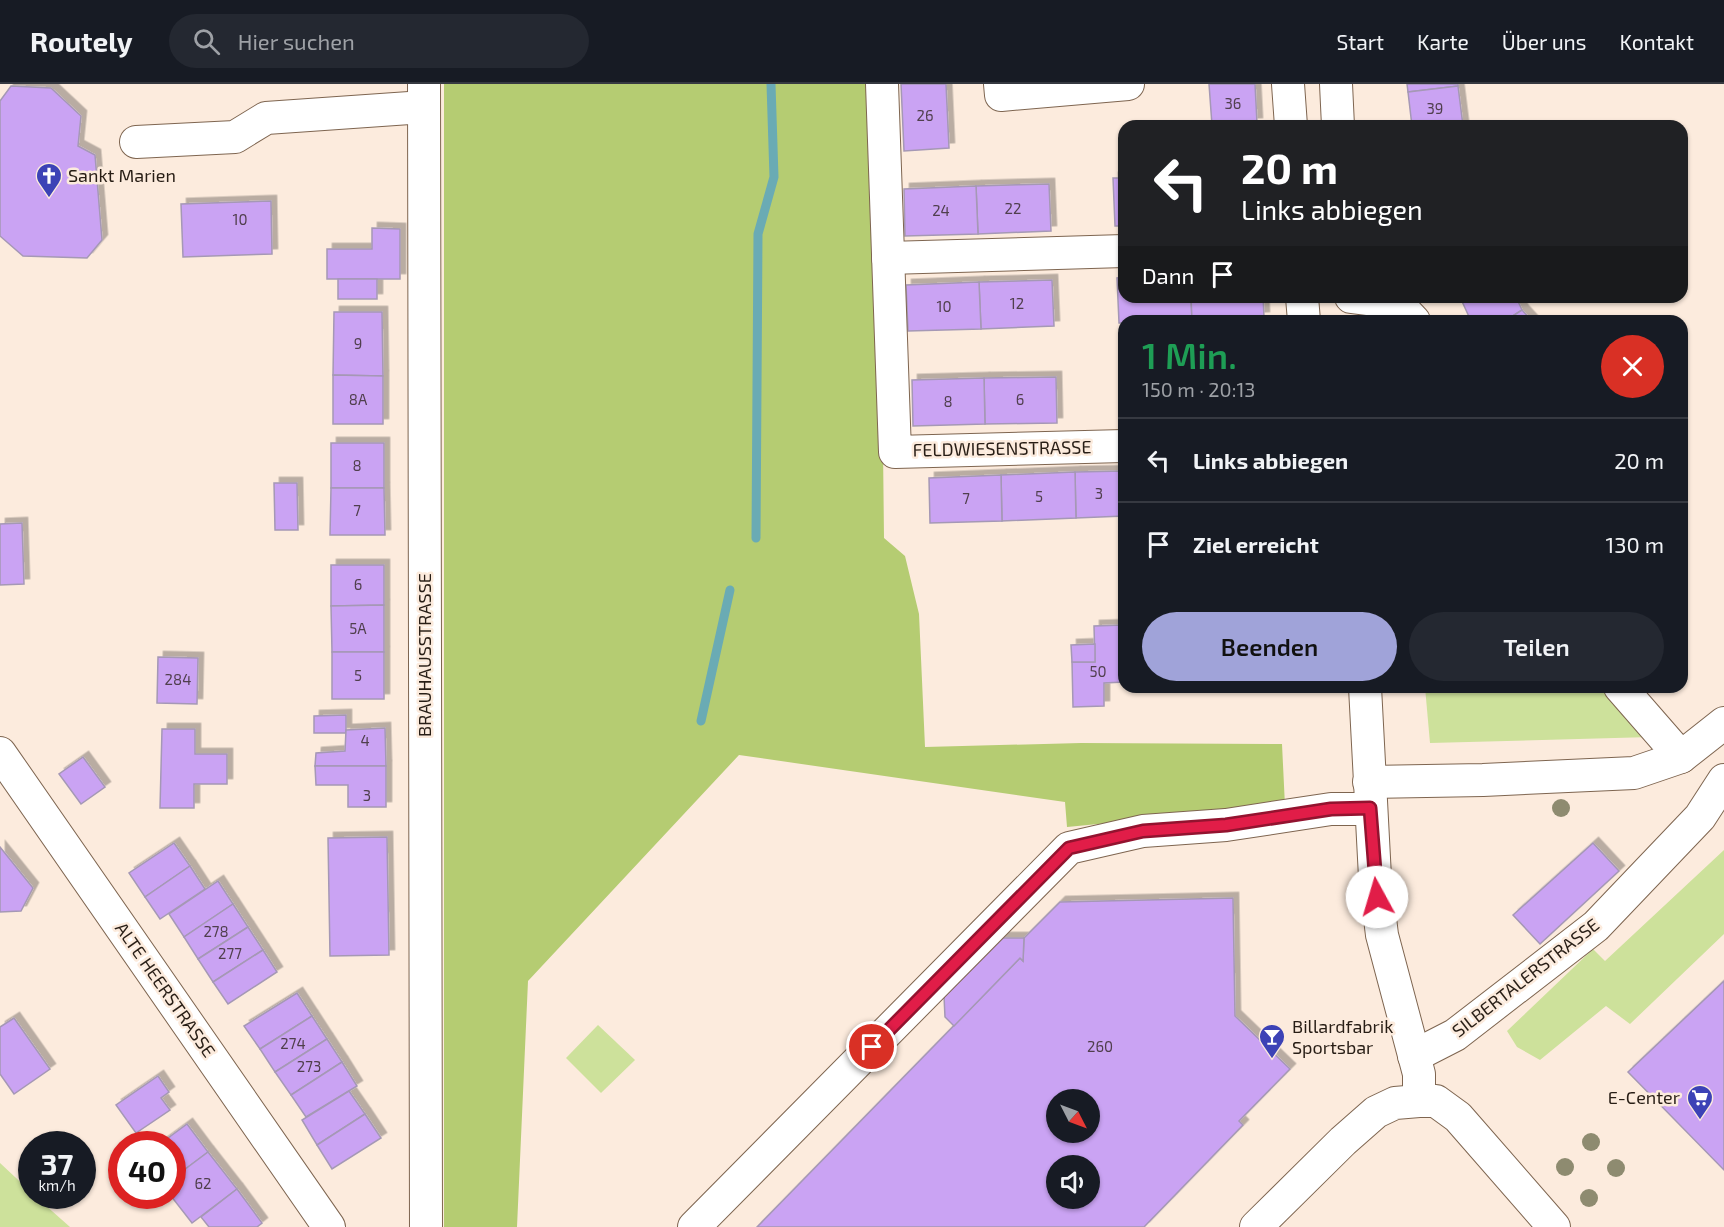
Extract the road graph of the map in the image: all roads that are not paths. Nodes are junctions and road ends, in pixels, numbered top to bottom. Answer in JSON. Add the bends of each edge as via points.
{"nodes":[{"id":1,"x":882,"y":84,"type":"edge"},
{"id":2,"x":1000,"y":84,"type":"edge"},
{"id":3,"x":1128,"y":84,"type":"edge"},
{"id":4,"x":1288,"y":84,"type":"edge"},
{"id":5,"x":1336,"y":84,"type":"edge"},
{"id":6,"x":424,"y":96,"type":"edge"},
{"id":7,"x":1291,"y":120,"type":"edge"},
{"id":8,"x":1338,"y":120,"type":"edge"},
{"id":9,"x":136,"y":142,"type":"dead end"},
{"id":10,"x":1118,"y":251,"type":"edge"},
{"id":11,"x":888,"y":258,"type":"junction"},
{"id":12,"x":1397,"y":303,"type":"edge"},
{"id":13,"x":1408,"y":315,"type":"edge"},
{"id":14,"x":1118,"y":446,"type":"edge"},
{"id":15,"x":1365,"y":693,"type":"edge"},
{"id":16,"x":1625,"y":693,"type":"edge"},
{"id":17,"x":1724,"y":723,"type":"edge"},
{"id":18,"x":0,"y":753,"type":"edge"},
{"id":19,"x":1681,"y":757,"type":"junction"},
{"id":20,"x":1724,"y":780,"type":"edge"},
{"id":21,"x":1369,"y":795,"type":"junction"},
{"id":22,"x":1414,"y":1056,"type":"junction"},
{"id":23,"x":1419,"y":1101,"type":"junction"},
{"id":24,"x":329,"y":1227,"type":"edge"},
{"id":25,"x":426,"y":1227,"type":"edge"},
{"id":26,"x":694,"y":1227,"type":"edge"},
{"id":27,"x":1256,"y":1227,"type":"edge"},
{"id":28,"x":1554,"y":1227,"type":"edge"}],
"edges":[{"from":1,"to":11,"type":"street","name":"FELDWIESENSTRASSE"},
{"from":2,"to":3,"type":"street","via":[[1001,94]]},
{"from":4,"to":7,"type":"street"},
{"from":5,"to":8,"type":"street"},
{"from":6,"to":9,"type":"street","via":[[266,118],[235,137]]},
{"from":6,"to":25,"type":"street","name":"BRAUHAUSSTRASSE"},
{"from":10,"to":11,"type":"street"},
{"from":11,"to":14,"type":"street","name":"FELDWIESENSTRASSE","via":[[895,452]]},
{"from":12,"to":13,"type":"street"},
{"from":15,"to":21,"type":"street"},
{"from":16,"to":19,"type":"street"},
{"from":17,"to":19,"type":"street"},
{"from":18,"to":24,"type":"street","name":"ALTE HEERSTRASSE"},
{"from":19,"to":21,"type":"street","via":[[1634,773],[1483,780]]},
{"from":20,"to":22,"type":"street","name":"SILBERTALERSTRASSE","via":[[1700,817],[1596,926],[1455,1035]]},
{"from":21,"to":22,"type":"street","via":[[1382,935]]},
{"from":21,"to":26,"type":"street","via":[[1331,809],[1226,825],[1143,831],[1069,848]]},
{"from":22,"to":23,"type":"street"},
{"from":23,"to":27,"type":"street","via":[[1395,1103],[1377,1112]]},
{"from":23,"to":28,"type":"street","via":[[1436,1101],[1458,1117]]}]}
